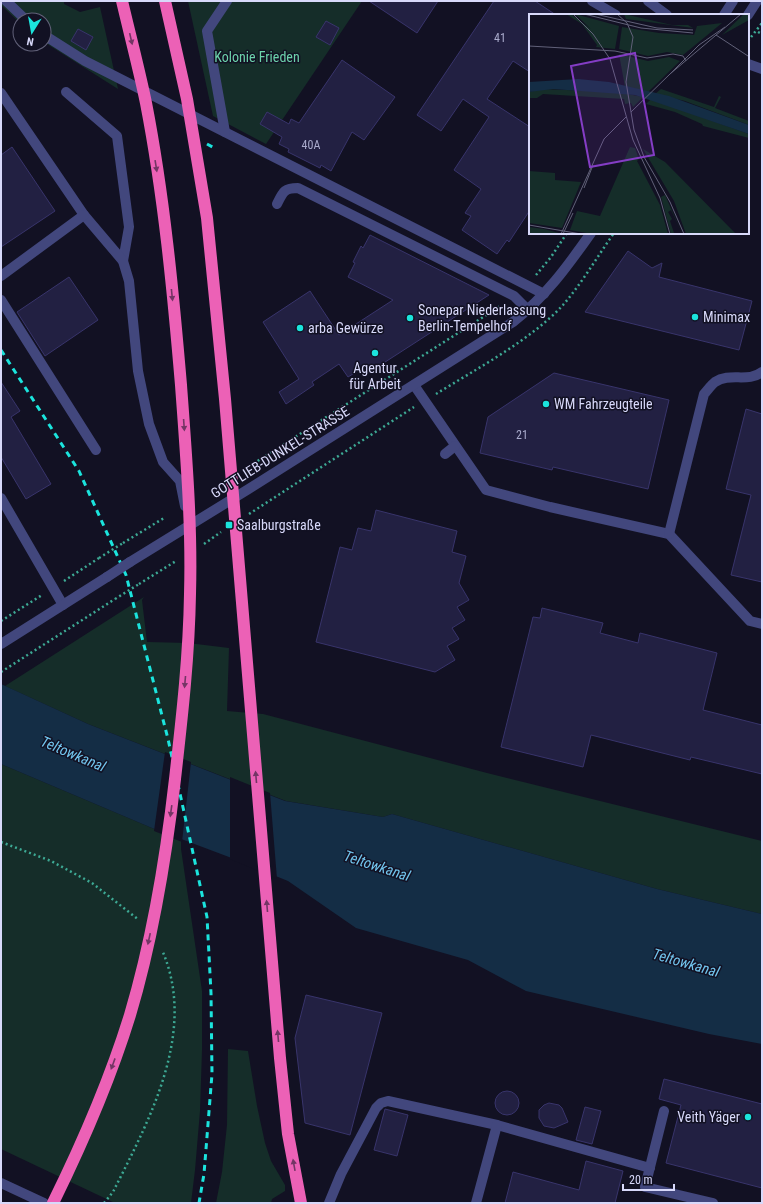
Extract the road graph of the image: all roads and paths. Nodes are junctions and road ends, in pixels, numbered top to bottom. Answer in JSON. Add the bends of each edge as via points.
{"nodes":[{"id":1,"x":6,"y":1,"type":"edge"},
{"id":2,"x":122,"y":1,"type":"edge"},
{"id":3,"x":165,"y":1,"type":"edge"},
{"id":4,"x":227,"y":1,"type":"edge"},
{"id":5,"x":592,"y":1,"type":"edge"},
{"id":6,"x":648,"y":1,"type":"edge"},
{"id":7,"x":733,"y":1,"type":"edge"},
{"id":8,"x":758,"y":1,"type":"edge"},
{"id":9,"x":18,"y":12,"type":"edge"},
{"id":10,"x":614,"y":14,"type":"edge"},
{"id":11,"x":665,"y":14,"type":"edge"},
{"id":12,"x":725,"y":14,"type":"edge"},
{"id":13,"x":749,"y":14,"type":"edge"},
{"id":14,"x":762,"y":23,"type":"edge"},
{"id":15,"x":758,"y":32,"type":"dead end"},
{"id":16,"x":762,"y":34,"type":"edge"},
{"id":17,"x":52,"y":40,"type":"edge"},
{"id":18,"x":749,"y":40,"type":"edge"},
{"id":19,"x":749,"y":64,"type":"edge"},
{"id":20,"x":762,"y":69,"type":"edge"},
{"id":21,"x":66,"y":92,"type":"dead end"},
{"id":22,"x":1,"y":93,"type":"edge"},
{"id":23,"x":224,"y":132,"type":"junction"},
{"id":24,"x":277,"y":204,"type":"dead end"},
{"id":25,"x":84,"y":215,"type":"junction"},
{"id":26,"x":566,"y":234,"type":"edge"},
{"id":27,"x":590,"y":234,"type":"edge"},
{"id":28,"x":613,"y":234,"type":"edge"},
{"id":29,"x":122,"y":261,"type":"junction"},
{"id":30,"x":1,"y":276,"type":"edge"},
{"id":31,"x":526,"y":285,"type":"junction"},
{"id":32,"x":544,"y":294,"type":"junction"},
{"id":33,"x":514,"y":296,"type":"junction"},
{"id":34,"x":1,"y":300,"type":"edge"},
{"id":35,"x":528,"y":310,"type":"junction"},
{"id":36,"x":762,"y":372,"type":"edge"},
{"id":37,"x":414,"y":385,"type":"junction"},
{"id":38,"x":425,"y":401,"type":"junction"},
{"id":39,"x":455,"y":446,"type":"junction"},
{"id":40,"x":96,"y":450,"type":"dead end"},
{"id":41,"x":444,"y":454,"type":"dead end"},
{"id":42,"x":245,"y":469,"type":"dead end"},
{"id":43,"x":1,"y":498,"type":"edge"},
{"id":44,"x":247,"y":515,"type":"dead end"},
{"id":45,"x":164,"y":518,"type":"dead end"},
{"id":46,"x":186,"y":528,"type":"junction"},
{"id":47,"x":222,"y":532,"type":"dead end"},
{"id":48,"x":670,"y":534,"type":"junction"},
{"id":49,"x":203,"y":544,"type":"dead end"},
{"id":50,"x":99,"y":558,"type":"dead end"},
{"id":51,"x":178,"y":560,"type":"dead end"},
{"id":52,"x":63,"y":605,"type":"junction"},
{"id":53,"x":762,"y":624,"type":"edge"},
{"id":54,"x":4,"y":642,"type":"edge"},
{"id":55,"x":1,"y":672,"type":"edge"},
{"id":56,"x":664,"y":1111,"type":"dead end"},
{"id":57,"x":497,"y":1125,"type":"junction"},
{"id":58,"x":650,"y":1168,"type":"junction"},
{"id":59,"x":1,"y":1183,"type":"edge"},
{"id":60,"x":44,"y":1203,"type":"edge"},
{"id":61,"x":53,"y":1203,"type":"edge"},
{"id":62,"x":301,"y":1203,"type":"edge"},
{"id":63,"x":330,"y":1203,"type":"edge"},
{"id":64,"x":476,"y":1203,"type":"edge"},
{"id":65,"x":713,"y":1203,"type":"edge"}],
"edges":[{"from":1,"to":9,"type":"street"},
{"from":2,"to":61,"type":"highway","one_way":true,"bridge":true,"via":[[146,102],[165,224],[174,311],[188,488],[188,643],[167,844],[140,979],[106,1085]]},
{"from":62,"to":3,"type":"highway","one_way":true,"bridge":true,"via":[[288,1134],[280,1058],[225,399],[207,218],[187,99]]},
{"from":4,"to":23,"type":"street","via":[[207,31]]},
{"from":5,"to":10,"type":"street"},
{"from":6,"to":11,"type":"street"},
{"from":7,"to":12,"type":"street"},
{"from":8,"to":13,"type":"street"},
{"from":14,"to":18,"type":"path"},
{"from":15,"to":16,"type":"path"},
{"from":17,"to":23,"type":"street","via":[[85,61]]},
{"from":19,"to":20,"type":"street"},
{"from":21,"to":29,"type":"street","via":[[117,136],[129,227]]},
{"from":22,"to":25,"type":"street"},
{"from":23,"to":31,"type":"street"},
{"from":24,"to":33,"type":"street","via":[[284,191],[298,188]]},
{"from":25,"to":29,"type":"street"},
{"from":25,"to":30,"type":"street"},
{"from":26,"to":31,"type":"path","via":[[551,257]]},
{"from":27,"to":32,"type":"street","name":"GOTTLIEB-DUNKEL-STRASSE","via":[[569,266]]},
{"from":28,"to":38,"type":"path","via":[[574,291],[556,311],[522,340]]},
{"from":29,"to":46,"type":"street","via":[[129,281],[138,371],[148,424],[163,462],[180,481]]},
{"from":31,"to":32,"type":"street"},
{"from":32,"to":35,"type":"street","name":"GOTTLIEB-DUNKEL-STRASSE"},
{"from":33,"to":35,"type":"street"},
{"from":33,"to":42,"type":"path","via":[[484,318]]},
{"from":34,"to":40,"type":"street"},
{"from":35,"to":37,"type":"street","name":"GOTTLIEB-DUNKEL-STRASSE"},
{"from":36,"to":48,"type":"street","via":[[751,378],[730,377],[715,382],[704,394]]},
{"from":37,"to":38,"type":"street"},
{"from":37,"to":46,"type":"street","name":"GOTTLIEB-DUNKEL-STRASSE"},
{"from":38,"to":39,"type":"street"},
{"from":38,"to":44,"type":"path"},
{"from":39,"to":41,"type":"street"},
{"from":39,"to":48,"type":"street","via":[[486,490]]},
{"from":43,"to":52,"type":"street"},
{"from":45,"to":50,"type":"path","bridge":true},
{"from":46,"to":52,"type":"street","name":"GOTTLIEB-DUNKEL-STRASSE","bridge":true},
{"from":47,"to":49,"type":"path"},
{"from":48,"to":53,"type":"street","via":[[750,621]]},
{"from":51,"to":55,"type":"path","bridge":true},
{"from":52,"to":54,"type":"street","name":"GOTTLIEB-DUNKEL-STRASSE"},
{"from":56,"to":58,"type":"street"},
{"from":57,"to":58,"type":"street"},
{"from":57,"to":63,"type":"street","via":[[388,1101],[381,1103],[341,1174]]},
{"from":57,"to":64,"type":"street"},
{"from":58,"to":65,"type":"street","via":[[645,1187]]},
{"from":59,"to":60,"type":"street"}]}
